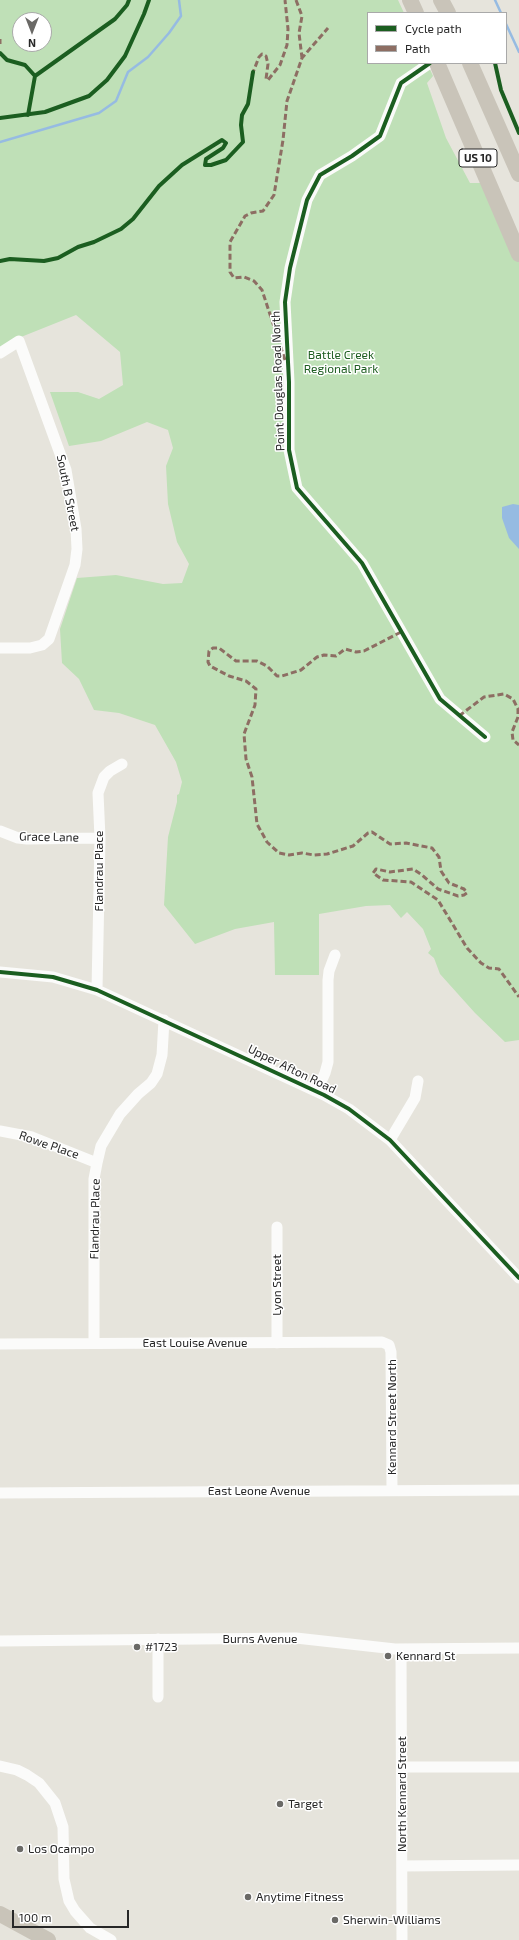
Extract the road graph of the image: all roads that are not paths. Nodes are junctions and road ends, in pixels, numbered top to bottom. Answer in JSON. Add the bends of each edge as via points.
{"nodes":[{"id":1,"x":410,"y":0,"type":"edge"},
{"id":2,"x":441,"y":0,"type":"edge"},
{"id":3,"x":416,"y":12,"type":"edge"},
{"id":4,"x":447,"y":12,"type":"edge"},
{"id":5,"x":429,"y":64,"type":"edge"},
{"id":6,"x":437,"y":64,"type":"edge"},
{"id":7,"x":470,"y":64,"type":"edge"},
{"id":8,"x":519,"y":174,"type":"edge"},
{"id":9,"x":519,"y":254,"type":"edge"},
{"id":10,"x":0,"y":353,"type":"edge"},
{"id":11,"x":0,"y":648,"type":"edge"},
{"id":12,"x":485,"y":737,"type":"dead end"},
{"id":13,"x":122,"y":764,"type":"dead end"},
{"id":14,"x":0,"y":831,"type":"edge"},
{"id":15,"x":100,"y":838,"type":"junction"},
{"id":16,"x":336,"y":955,"type":"dead end"},
{"id":17,"x":0,"y":972,"type":"edge"},
{"id":18,"x":97,"y":990,"type":"junction"},
{"id":19,"x":164,"y":1020,"type":"junction"},
{"id":20,"x":418,"y":1081,"type":"dead end"},
{"id":21,"x":317,"y":1091,"type":"junction"},
{"id":22,"x":0,"y":1131,"type":"edge"},
{"id":23,"x":390,"y":1140,"type":"junction"},
{"id":24,"x":97,"y":1163,"type":"junction"},
{"id":25,"x":277,"y":1227,"type":"dead end"},
{"id":26,"x":519,"y":1278,"type":"edge"},
{"id":27,"x":94,"y":1343,"type":"junction"},
{"id":28,"x":277,"y":1343,"type":"junction"},
{"id":29,"x":0,"y":1344,"type":"edge"},
{"id":30,"x":388,"y":1345,"type":"joint"},
{"id":31,"x":392,"y":1490,"type":"junction"},
{"id":32,"x":519,"y":1490,"type":"edge"},
{"id":33,"x":0,"y":1493,"type":"edge"},
{"id":34,"x":158,"y":1639,"type":"junction"},
{"id":35,"x":0,"y":1641,"type":"edge"},
{"id":36,"x":519,"y":1648,"type":"edge"},
{"id":37,"x":401,"y":1649,"type":"junction"},
{"id":38,"x":158,"y":1698,"type":"dead end"},
{"id":39,"x":0,"y":1766,"type":"edge"},
{"id":40,"x":402,"y":1767,"type":"junction"},
{"id":41,"x":519,"y":1767,"type":"edge"},
{"id":42,"x":519,"y":1865,"type":"edge"},
{"id":43,"x":402,"y":1866,"type":"junction"},
{"id":44,"x":0,"y":1914,"type":"edge"},
{"id":45,"x":48,"y":1940,"type":"edge"},
{"id":46,"x":111,"y":1940,"type":"edge"},
{"id":47,"x":402,"y":1940,"type":"edge"}],
"edges":[{"from":1,"to":3,"type":"highway"},
{"from":2,"to":4,"type":"highway"},
{"from":5,"to":12,"type":"street","name":"Point Douglas Road North","via":[[401,83],[380,136],[320,174],[307,200],[290,268],[285,302],[289,450],[297,488],[362,564],[440,699]]},
{"from":6,"to":9,"type":"highway","number":"US 10"},
{"from":7,"to":8,"type":"highway","number":"US 10"},
{"from":10,"to":11,"type":"street","name":"South B Street","via":[[19,341],[63,458],[77,549],[75,565],[49,639],[42,645],[30,648]]},
{"from":13,"to":15,"type":"street","name":"Flandrau Place","via":[[110,771],[100,785]]},
{"from":14,"to":15,"type":"street","name":"Grace Lane","via":[[27,839]]},
{"from":15,"to":18,"type":"street","name":"Flandrau Place"},
{"from":16,"to":21,"type":"street","via":[[328,980],[328,1062]]},
{"from":17,"to":18,"type":"street","name":"Upper Afton Road","via":[[53,977]]},
{"from":18,"to":19,"type":"street","name":"Upper Afton Road"},
{"from":19,"to":21,"type":"street","name":"Upper Afton Road"},
{"from":19,"to":24,"type":"street","name":"Flandrau Place","via":[[162,1055],[157,1074],[120,1114],[101,1146]]},
{"from":20,"to":23,"type":"street","via":[[415,1098]]},
{"from":21,"to":23,"type":"street","name":"Upper Afton Road","via":[[349,1110]]},
{"from":22,"to":24,"type":"street","name":"Rowe Place","via":[[32,1137]]},
{"from":23,"to":26,"type":"street","name":"Upper Afton Road"},
{"from":24,"to":27,"type":"street","name":"Flandrau Place","via":[[94,1179]]},
{"from":25,"to":28,"type":"street","name":"Lyon Street"},
{"from":27,"to":28,"type":"street","name":"East Louise Avenue"},
{"from":27,"to":29,"type":"street","name":"East Louise Avenue"},
{"from":28,"to":30,"type":"street","name":"East Louise Avenue","via":[[382,1342]]},
{"from":30,"to":31,"type":"street","name":"Kennard Street North","via":[[391,1352]]},
{"from":31,"to":32,"type":"street","name":"East Leone Avenue"},
{"from":31,"to":33,"type":"street","name":"East Leone Avenue"},
{"from":34,"to":35,"type":"street","name":"Burns Avenue"},
{"from":34,"to":37,"type":"street","name":"Burns Avenue","via":[[296,1638]]},
{"from":34,"to":38,"type":"street"},
{"from":36,"to":37,"type":"street","name":"Burns Avenue"},
{"from":37,"to":40,"type":"street","name":"North Kennard Street"},
{"from":39,"to":46,"type":"street","via":[[27,1775],[51,1797],[63,1828],[64,1879],[69,1901],[90,1928]]},
{"from":40,"to":41,"type":"street"},
{"from":40,"to":43,"type":"street","name":"North Kennard Street"},
{"from":42,"to":43,"type":"street"},
{"from":43,"to":47,"type":"street","name":"North Kennard Street"},
{"from":44,"to":45,"type":"highway"}]}
